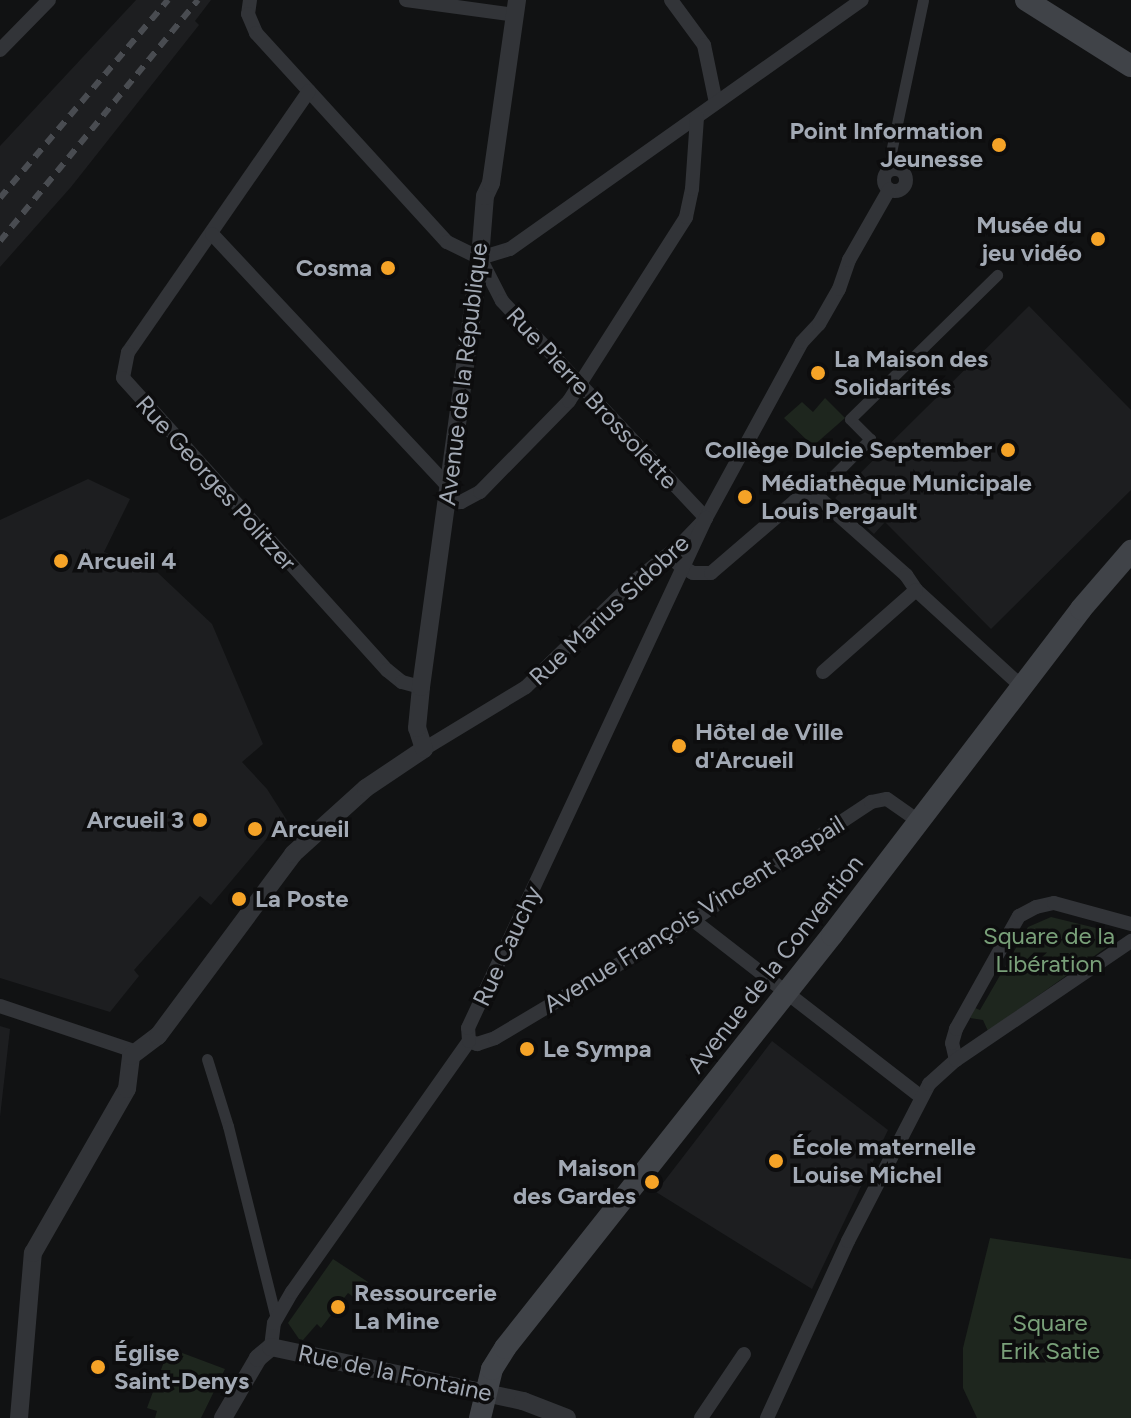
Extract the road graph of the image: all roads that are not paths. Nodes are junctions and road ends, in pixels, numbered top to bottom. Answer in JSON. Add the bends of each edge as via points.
{"nodes":[{"id":1,"x":49,"y":0,"type":"edge"},
{"id":2,"x":250,"y":0,"type":"edge"},
{"id":3,"x":406,"y":0,"type":"edge"},
{"id":4,"x":671,"y":0,"type":"edge"},
{"id":5,"x":862,"y":0,"type":"edge"},
{"id":6,"x":923,"y":0,"type":"edge"},
{"id":7,"x":1026,"y":0,"type":"edge"},
{"id":8,"x":516,"y":8,"type":"edge"},
{"id":9,"x":0,"y":50,"type":"edge"},
{"id":10,"x":1131,"y":66,"type":"edge"},
{"id":11,"x":309,"y":91,"type":"junction"},
{"id":12,"x":716,"y":103,"type":"junction"},
{"id":13,"x":697,"y":117,"type":"junction"},
{"id":14,"x":893,"y":169,"type":"joint"},
{"id":15,"x":212,"y":234,"type":"junction"},
{"id":16,"x":480,"y":258,"type":"junction"},
{"id":17,"x":997,"y":275,"type":"dead end"},
{"id":18,"x":579,"y":383,"type":"junction"},
{"id":19,"x":448,"y":494,"type":"junction"},
{"id":20,"x":813,"y":496,"type":"junction"},
{"id":21,"x":706,"y":518,"type":"junction"},
{"id":22,"x":1131,"y":551,"type":"edge"},
{"id":23,"x":662,"y":559,"type":"junction"},
{"id":24,"x":685,"y":568,"type":"junction"},
{"id":25,"x":916,"y":590,"type":"junction"},
{"id":26,"x":823,"y":672,"type":"dead end"},
{"id":27,"x":1021,"y":686,"type":"junction"},
{"id":28,"x":421,"y":687,"type":"junction"},
{"id":29,"x":424,"y":749,"type":"junction"},
{"id":30,"x":919,"y":821,"type":"junction"},
{"id":31,"x":693,"y":920,"type":"junction"},
{"id":32,"x":1131,"y":924,"type":"edge"},
{"id":33,"x":1131,"y":941,"type":"edge"},
{"id":34,"x":786,"y":994,"type":"junction"},
{"id":35,"x":0,"y":1006,"type":"edge"},
{"id":36,"x":469,"y":1041,"type":"junction"},
{"id":37,"x":134,"y":1051,"type":"junction"},
{"id":38,"x":207,"y":1059,"type":"dead end"},
{"id":39,"x":956,"y":1060,"type":"junction"},
{"id":40,"x":920,"y":1096,"type":"junction"},
{"id":41,"x":276,"y":1319,"type":"junction"},
{"id":42,"x":269,"y":1348,"type":"junction"},
{"id":43,"x":744,"y":1354,"type":"dead end"},
{"id":44,"x":485,"y":1393,"type":"junction"},
{"id":45,"x":19,"y":1418,"type":"edge"},
{"id":46,"x":223,"y":1418,"type":"edge"},
{"id":47,"x":480,"y":1418,"type":"edge"},
{"id":48,"x":567,"y":1418,"type":"edge"},
{"id":49,"x":701,"y":1418,"type":"edge"},
{"id":50,"x":767,"y":1418,"type":"edge"}],
"edges":[{"from":1,"to":9,"type":"street"},
{"from":2,"to":11,"type":"street","via":[[248,14],[256,33]]},
{"from":3,"to":8,"type":"street"},
{"from":4,"to":12,"type":"street","via":[[704,45]]},
{"from":5,"to":12,"type":"street"},
{"from":6,"to":14,"type":"street","name":"Rue Marius Sidobre","via":[[890,157]]},
{"from":7,"to":10,"type":"main road"},
{"from":8,"to":16,"type":"street","name":"Avenue de la République"},
{"from":11,"to":15,"type":"street","name":"Rue Georges Politzer"},
{"from":11,"to":16,"type":"street","via":[[447,242]]},
{"from":12,"to":13,"type":"street"},
{"from":13,"to":16,"type":"street","via":[[510,249]]},
{"from":13,"to":18,"type":"street","via":[[686,217]]},
{"from":14,"to":21,"type":"street","name":"Rue Marius Sidobre","via":[[884,178],[889,190],[839,289],[802,342]]},
{"from":15,"to":19,"type":"street"},
{"from":15,"to":28,"type":"street","name":"Rue Georges Politzer","via":[[128,352],[123,378],[387,670],[402,682]]},
{"from":16,"to":18,"type":"street","name":"Rue Pierre Brossolette","via":[[502,301]]},
{"from":16,"to":19,"type":"street","name":"Avenue de la République"},
{"from":17,"to":20,"type":"street","via":[[850,419],[870,439]]},
{"from":18,"to":19,"type":"street","via":[[569,401],[480,492],[461,502]]},
{"from":18,"to":21,"type":"street","name":"Rue Pierre Brossolette"},
{"from":19,"to":28,"type":"street","name":"Avenue de la République"},
{"from":20,"to":24,"type":"street","via":[[795,501],[716,571],[704,575]]},
{"from":20,"to":25,"type":"street","via":[[906,575]]},
{"from":21,"to":23,"type":"street","name":"Rue Marius Sidobre"},
{"from":21,"to":24,"type":"street","name":"Rue Cauchy"},
{"from":22,"to":27,"type":"main road","name":"Avenue de la Convention"},
{"from":23,"to":24,"type":"street"},
{"from":23,"to":29,"type":"street","name":"Rue Marius Sidobre","via":[[526,687]]},
{"from":24,"to":36,"type":"street","name":"Rue Cauchy","via":[[468,1028]]},
{"from":25,"to":26,"type":"street"},
{"from":25,"to":27,"type":"street"},
{"from":27,"to":30,"type":"main road","name":"Avenue de la Convention"},
{"from":28,"to":29,"type":"street","name":"Avenue de la République","via":[[417,728]]},
{"from":29,"to":37,"type":"street","name":"Rue Marius Sidobre","via":[[366,788],[293,854],[158,1036]]},
{"from":30,"to":31,"type":"street","name":"Avenue François Vincent Raspail","via":[[887,799],[871,802]]},
{"from":30,"to":34,"type":"main road","name":"Avenue de la Convention"},
{"from":31,"to":34,"type":"street"},
{"from":31,"to":36,"type":"street","name":"Avenue François Vincent Raspail","via":[[487,1042]]},
{"from":32,"to":39,"type":"street","via":[[1054,903],[1019,916],[956,1029]]},
{"from":33,"to":39,"type":"street"},
{"from":34,"to":40,"type":"street"},
{"from":34,"to":44,"type":"main road","name":"Avenue de la Convention","via":[[505,1348]]},
{"from":35,"to":37,"type":"street"},
{"from":36,"to":41,"type":"street","name":"Rue Cauchy"},
{"from":37,"to":45,"type":"street","via":[[127,1089],[33,1253]]},
{"from":38,"to":41,"type":"street"},
{"from":39,"to":40,"type":"street"},
{"from":40,"to":50,"type":"street"},
{"from":41,"to":42,"type":"street","name":"Rue Cauchy"},
{"from":42,"to":44,"type":"street","name":"Rue de la Fontaine"},
{"from":42,"to":46,"type":"street","name":"Rue Cauchy"},
{"from":43,"to":49,"type":"street"},
{"from":44,"to":47,"type":"main road","name":"Avenue de la Convention"},
{"from":44,"to":48,"type":"street","name":"Rue de la Fontaine"}]}
